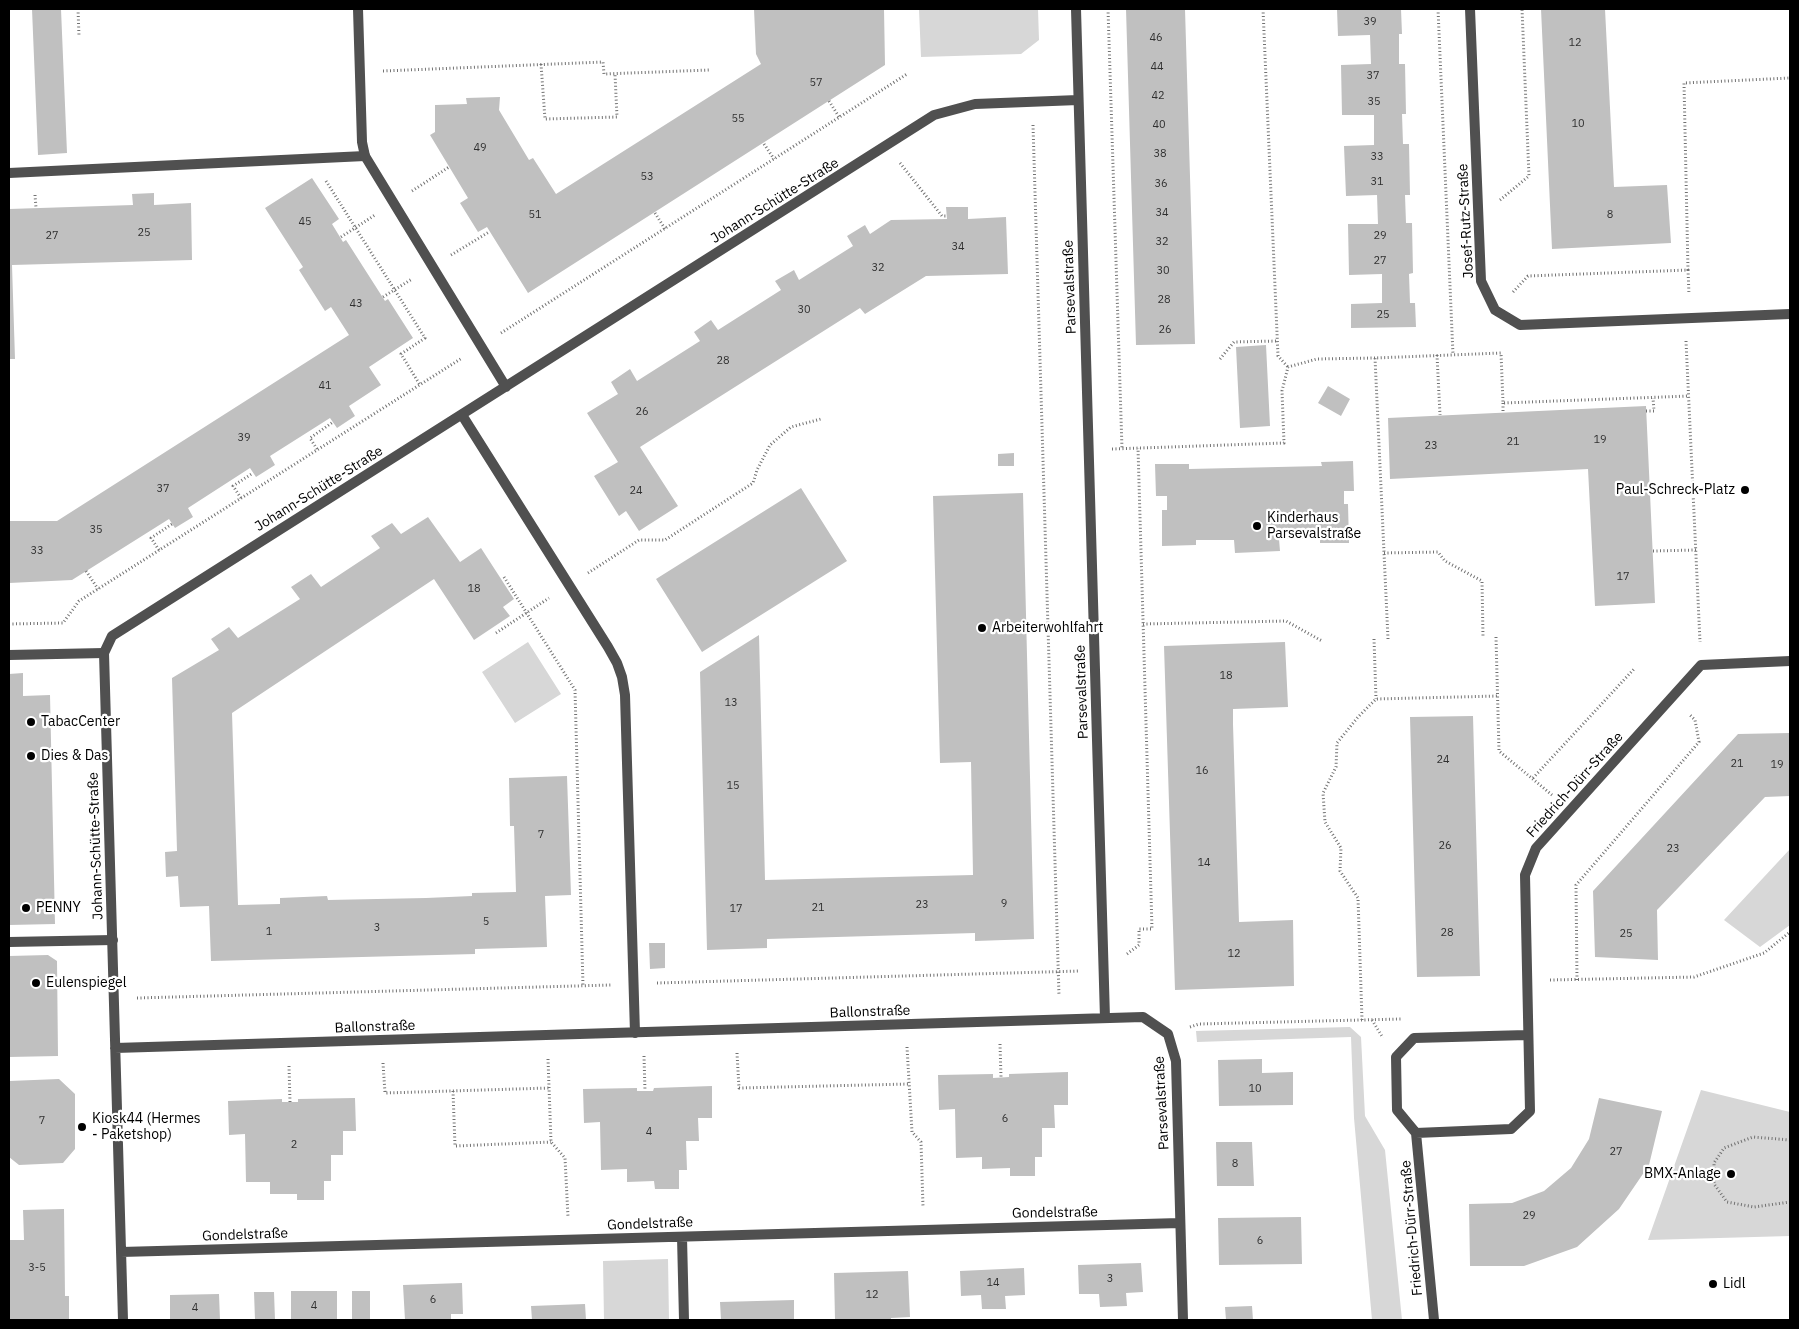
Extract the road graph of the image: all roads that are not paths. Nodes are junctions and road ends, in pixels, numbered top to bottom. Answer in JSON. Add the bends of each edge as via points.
{"nodes":[{"id":1,"x":358,"y":9,"type":"edge"},
{"id":2,"x":1076,"y":9,"type":"edge"},
{"id":3,"x":1470,"y":9,"type":"edge"},
{"id":4,"x":1078,"y":100,"type":"junction"},
{"id":5,"x":365,"y":156,"type":"junction"},
{"id":6,"x":9,"y":173,"type":"edge"},
{"id":7,"x":1790,"y":314,"type":"edge"},
{"id":8,"x":506,"y":387,"type":"junction"},
{"id":9,"x":462,"y":415,"type":"junction"},
{"id":10,"x":104,"y":654,"type":"junction"},
{"id":11,"x":9,"y":655,"type":"edge"},
{"id":12,"x":1790,"y":661,"type":"edge"},
{"id":13,"x":113,"y":940,"type":"junction"},
{"id":14,"x":9,"y":942,"type":"edge"},
{"id":15,"x":1105,"y":1018,"type":"junction"},
{"id":16,"x":640,"y":1032,"type":"junction"},
{"id":17,"x":1527,"y":1035,"type":"junction"},
{"id":18,"x":116,"y":1048,"type":"junction"},
{"id":19,"x":1416,"y":1133,"type":"junction"},
{"id":20,"x":1180,"y":1223,"type":"junction"},
{"id":21,"x":682,"y":1237,"type":"junction"},
{"id":22,"x":121,"y":1252,"type":"junction"},
{"id":23,"x":123,"y":1320,"type":"edge"},
{"id":24,"x":684,"y":1320,"type":"edge"},
{"id":25,"x":1183,"y":1320,"type":"edge"},
{"id":26,"x":1434,"y":1320,"type":"edge"}],
"edges":[{"from":1,"to":5,"type":"street"},
{"from":2,"to":4,"type":"street","name":"Parsevalstraße"},
{"from":3,"to":7,"type":"street","name":"Josef-Rutz-Straße","via":[[1481,281],[1495,310],[1520,325]]},
{"from":4,"to":8,"type":"street","name":"Johann-Schütte-Straße","via":[[975,104],[934,115]]},
{"from":4,"to":15,"type":"street","name":"Parsevalstraße"},
{"from":5,"to":6,"type":"street"},
{"from":5,"to":8,"type":"street"},
{"from":8,"to":9,"type":"street","name":"Johann-Schütte-Straße"},
{"from":9,"to":10,"type":"street","name":"Johann-Schütte-Straße","via":[[112,636]]},
{"from":9,"to":16,"type":"street","via":[[586,612],[622,677]]},
{"from":10,"to":11,"type":"street"},
{"from":10,"to":13,"type":"street","name":"Johann-Schütte-Straße"},
{"from":12,"to":17,"type":"street","name":"Friedrich-Dürr-Straße","via":[[1702,665],[1536,848],[1525,875]]},
{"from":13,"to":14,"type":"street"},
{"from":13,"to":18,"type":"street","name":"Johann-Schütte-Straße"},
{"from":15,"to":16,"type":"street","name":"Ballonstraße"},
{"from":15,"to":20,"type":"street","name":"Parsevalstraße","via":[[1143,1017],[1168,1034],[1176,1061]]},
{"from":16,"to":18,"type":"street","name":"Ballonstraße"},
{"from":17,"to":19,"type":"street","name":"Friedrich-Dürr-Straße","via":[[1530,1111],[1511,1129]]},
{"from":17,"to":19,"type":"street","via":[[1414,1038],[1396,1057],[1397,1110]]},
{"from":18,"to":22,"type":"street","name":"Johann-Schütte-Straße"},
{"from":19,"to":26,"type":"street","name":"Friedrich-Dürr-Straße"},
{"from":20,"to":21,"type":"street","name":"Gondelstraße"},
{"from":20,"to":25,"type":"street","name":"Parsevalstraße"},
{"from":21,"to":22,"type":"street","name":"Gondelstraße"},
{"from":21,"to":24,"type":"street"},
{"from":22,"to":23,"type":"street","name":"Johann-Schütte-Straße"}]}
